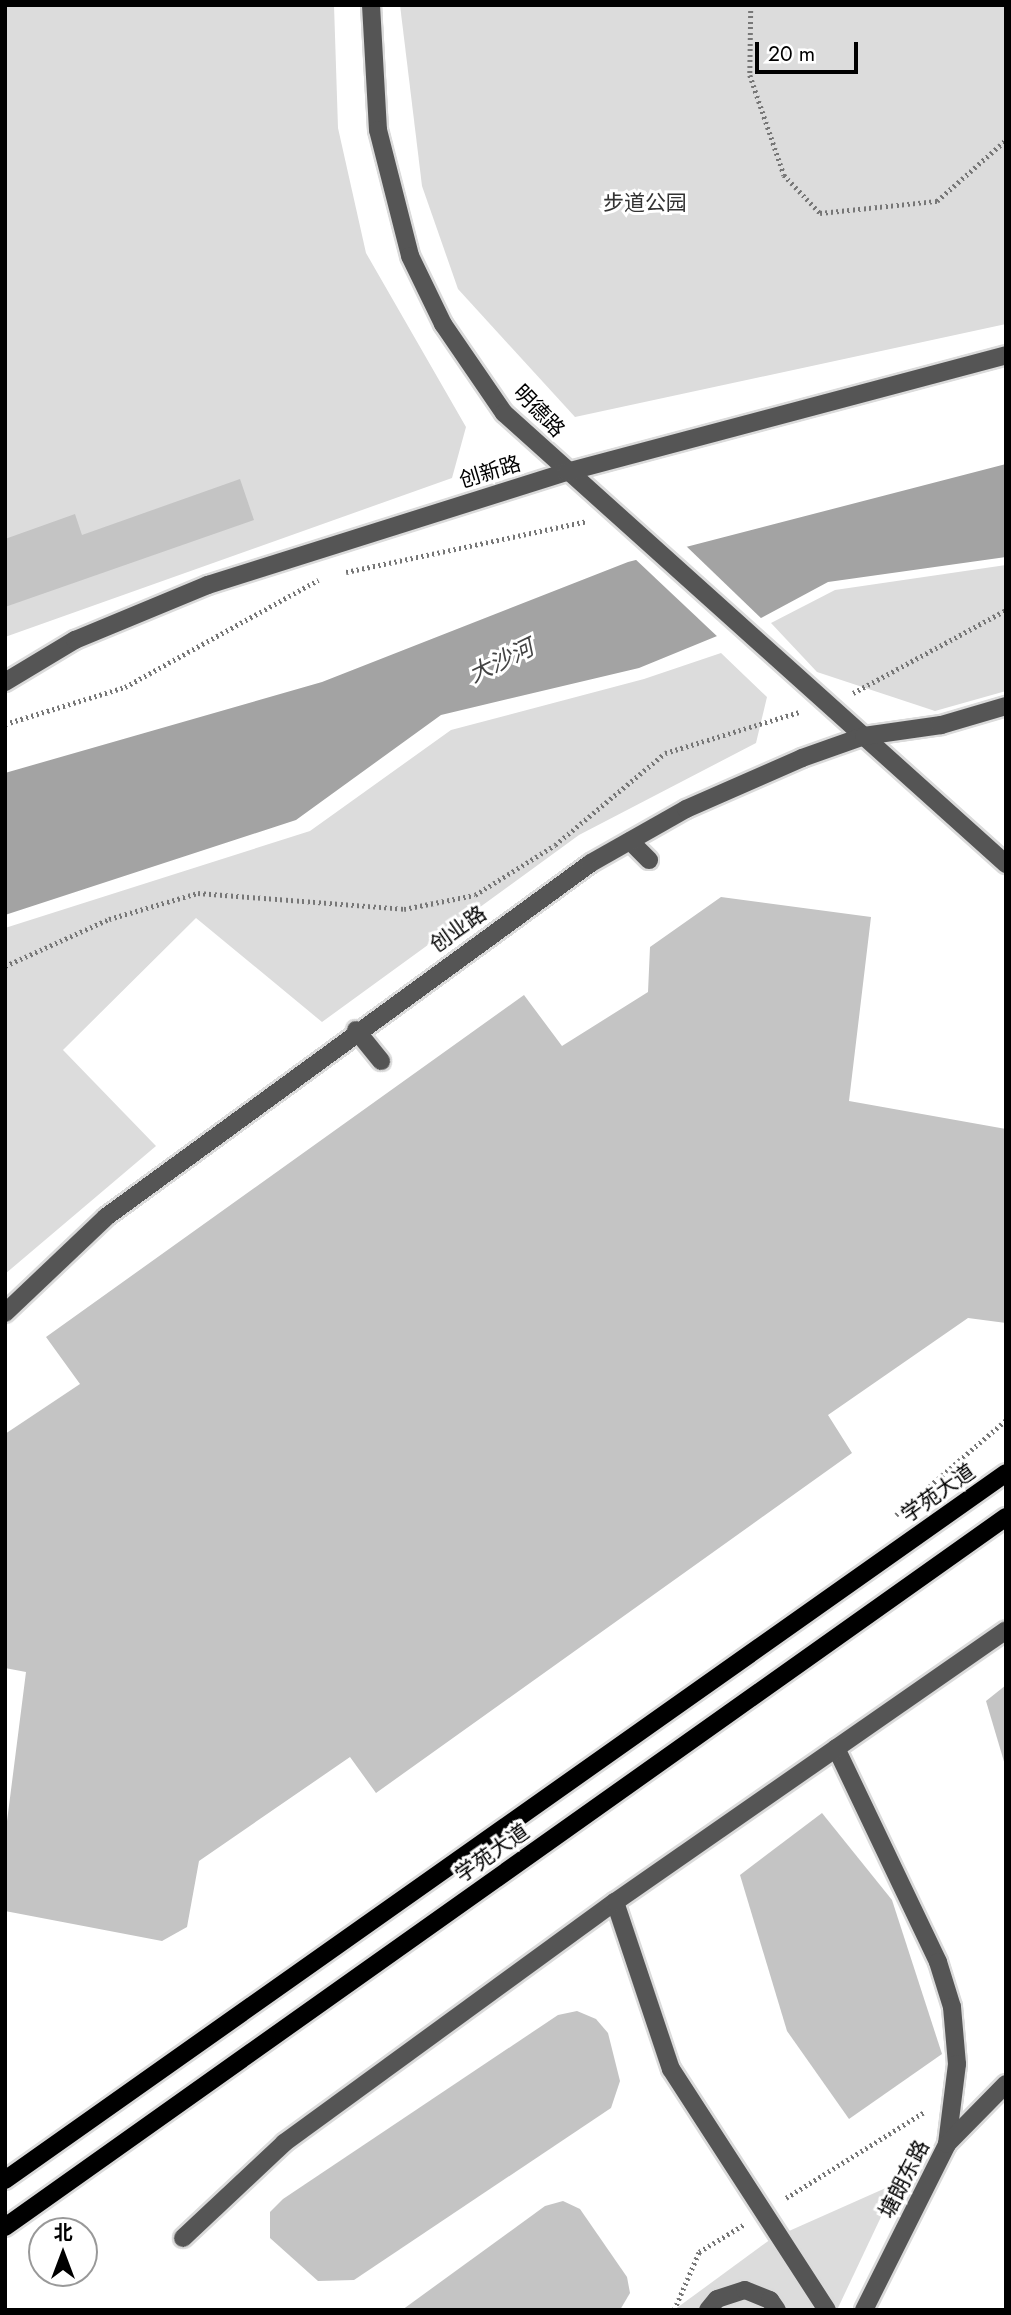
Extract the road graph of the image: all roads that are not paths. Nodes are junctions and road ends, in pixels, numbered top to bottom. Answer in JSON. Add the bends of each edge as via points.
{"nodes":[{"id":1,"x":371,"y":5,"type":"edge"},
{"id":2,"x":1006,"y":355,"type":"edge"},
{"id":3,"x":567,"y":472,"type":"junction"},
{"id":4,"x":5,"y":682,"type":"edge"},
{"id":5,"x":1006,"y":706,"type":"edge"},
{"id":6,"x":864,"y":736,"type":"junction"},
{"id":7,"x":631,"y":841,"type":"junction"},
{"id":8,"x":649,"y":860,"type":"dead end"},
{"id":9,"x":1006,"y":864,"type":"edge"},
{"id":10,"x":356,"y":1030,"type":"junction"},
{"id":11,"x":381,"y":1061,"type":"dead end"},
{"id":12,"x":5,"y":1313,"type":"edge"},
{"id":13,"x":1006,"y":1473,"type":"edge"},
{"id":14,"x":1006,"y":1517,"type":"edge"},
{"id":15,"x":1006,"y":1630,"type":"edge"},
{"id":16,"x":836,"y":1748,"type":"junction"},
{"id":17,"x":615,"y":1902,"type":"junction"},
{"id":18,"x":1006,"y":2084,"type":"edge"},
{"id":19,"x":947,"y":2144,"type":"junction"},
{"id":20,"x":5,"y":2180,"type":"edge"},
{"id":21,"x":5,"y":2227,"type":"edge"},
{"id":22,"x":183,"y":2238,"type":"dead end"},
{"id":23,"x":708,"y":2310,"type":"edge"},
{"id":24,"x":777,"y":2310,"type":"edge"},
{"id":25,"x":827,"y":2310,"type":"edge"},
{"id":26,"x":864,"y":2310,"type":"edge"}],
"edges":[{"from":1,"to":3,"type":"street","name":"明德路","via":[[378,130],[410,256],[443,324],[504,413]]},
{"from":2,"to":3,"type":"street","name":"创新路"},
{"from":3,"to":4,"type":"street","name":"创新路","via":[[208,584],[75,640]]},
{"from":3,"to":6,"type":"street","name":"明德路","via":[[620,514],[778,663]]},
{"from":5,"to":6,"type":"street","name":"创业路","via":[[941,725]]},
{"from":6,"to":7,"type":"street","name":"创业路","via":[[726,789]]},
{"from":6,"to":9,"type":"street","name":"明德路"},
{"from":7,"to":8,"type":"street"},
{"from":7,"to":10,"type":"street","name":"创业路","via":[[591,863]]},
{"from":10,"to":11,"type":"street"},
{"from":10,"to":12,"type":"street","name":"创业路","via":[[106,1217]]},
{"from":13,"to":20,"type":"main road","name":"学苑大道"},
{"from":14,"to":21,"type":"main road","name":"学苑大道"},
{"from":15,"to":16,"type":"street"},
{"from":16,"to":17,"type":"street"},
{"from":16,"to":19,"type":"street","via":[[939,1962],[952,2007],[957,2064]]},
{"from":17,"to":22,"type":"street","via":[[284,2143]]},
{"from":17,"to":25,"type":"street","via":[[671,2069]]},
{"from":18,"to":19,"type":"street","name":"塘朗东路"},
{"from":19,"to":26,"type":"street","name":"塘朗东路"},
{"from":23,"to":24,"type":"street","via":[[717,2299],[745,2290],[770,2300]]}]}
